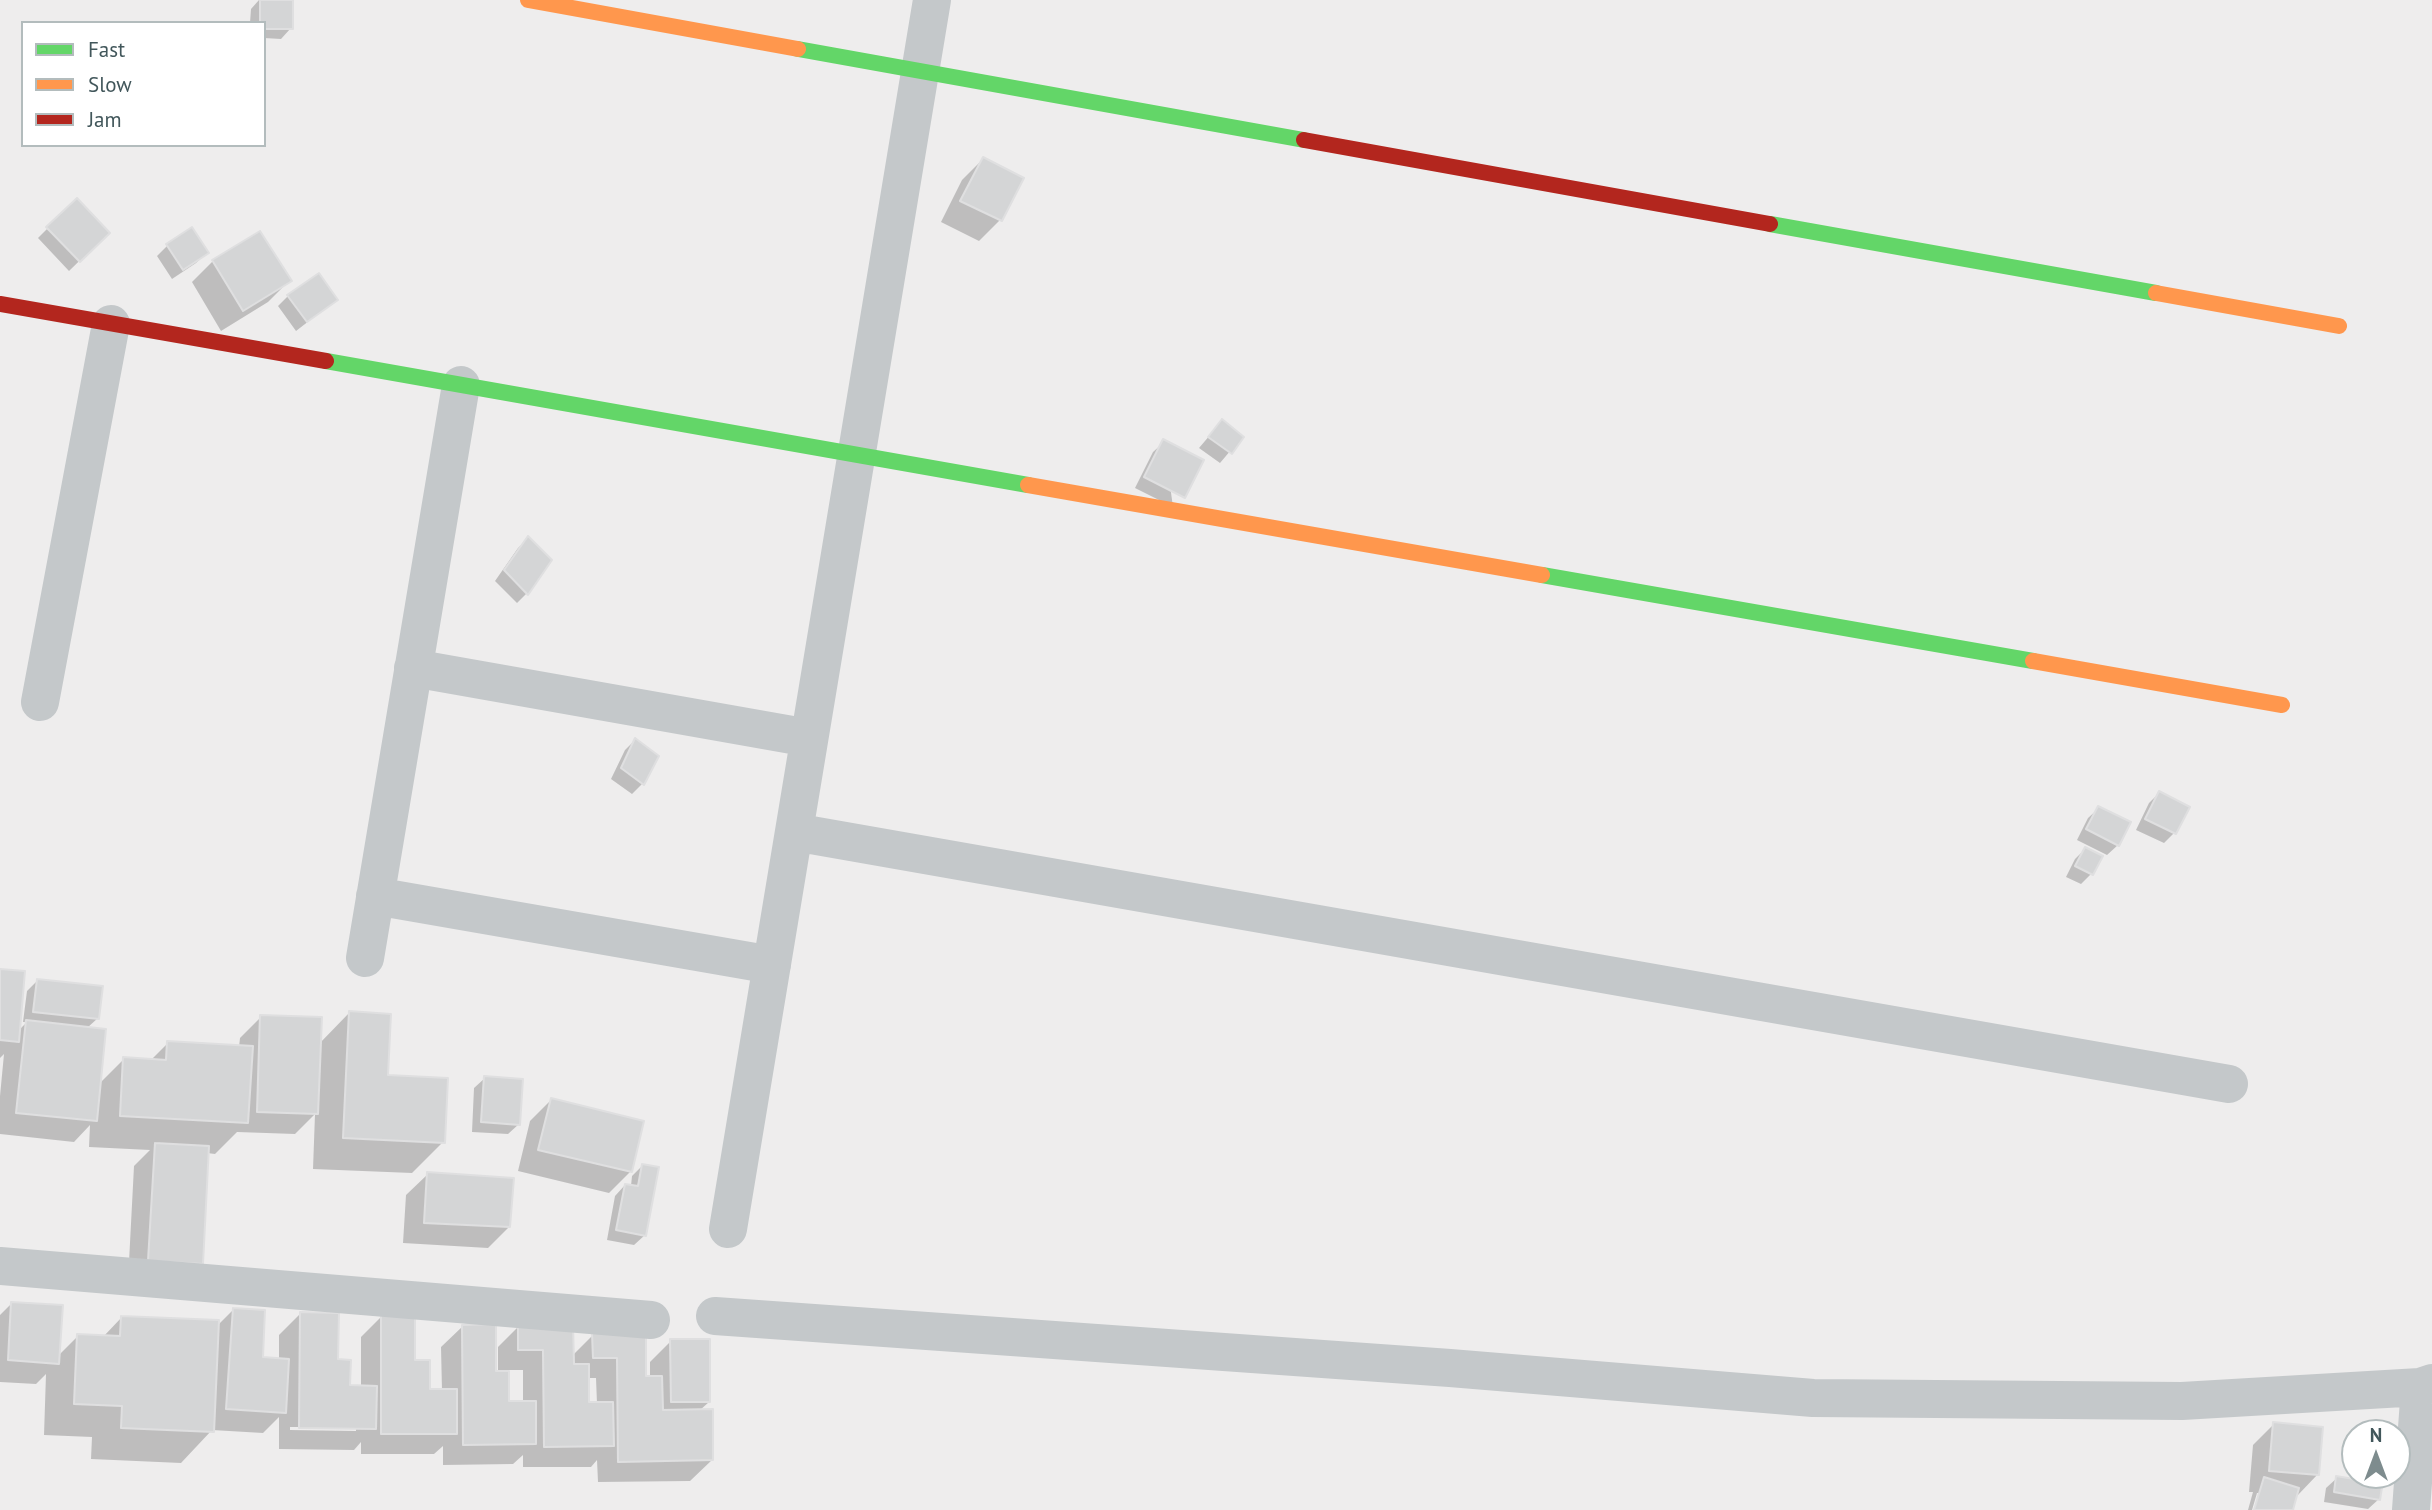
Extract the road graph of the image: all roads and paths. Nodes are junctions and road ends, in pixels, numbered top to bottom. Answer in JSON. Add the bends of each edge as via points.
{"nodes":[{"id":1,"x":528,"y":0,"type":"edge"},
{"id":2,"x":932,"y":0,"type":"edge"},
{"id":3,"x":920,"y":71,"type":"junction"},
{"id":4,"x":0,"y":304,"type":"edge"},
{"id":5,"x":111,"y":324,"type":"junction"},
{"id":6,"x":2339,"y":326,"type":"dead end"},
{"id":7,"x":461,"y":385,"type":"junction"},
{"id":8,"x":857,"y":455,"type":"junction"},
{"id":9,"x":413,"y":668,"type":"junction"},
{"id":10,"x":40,"y":702,"type":"dead end"},
{"id":11,"x":2282,"y":705,"type":"dead end"},
{"id":12,"x":809,"y":738,"type":"junction"},
{"id":13,"x":794,"y":832,"type":"junction"},
{"id":14,"x":375,"y":896,"type":"junction"},
{"id":15,"x":365,"y":958,"type":"dead end"},
{"id":16,"x":772,"y":965,"type":"junction"},
{"id":17,"x":2228,"y":1084,"type":"dead end"},
{"id":18,"x":728,"y":1229,"type":"dead end"},
{"id":19,"x":0,"y":1266,"type":"edge"},
{"id":20,"x":715,"y":1316,"type":"dead end"},
{"id":21,"x":651,"y":1320,"type":"dead end"},
{"id":22,"x":2426,"y":1385,"type":"edge"},
{"id":23,"x":2411,"y":1510,"type":"edge"}],
"edges":[{"from":1,"to":3,"type":"street"},
{"from":2,"to":3,"type":"street"},
{"from":3,"to":6,"type":"street"},
{"from":3,"to":8,"type":"street"},
{"from":4,"to":5,"type":"street"},
{"from":5,"to":7,"type":"street"},
{"from":5,"to":10,"type":"street"},
{"from":7,"to":8,"type":"street"},
{"from":7,"to":9,"type":"street"},
{"from":8,"to":11,"type":"street"},
{"from":8,"to":12,"type":"street"},
{"from":9,"to":12,"type":"street"},
{"from":9,"to":14,"type":"street"},
{"from":12,"to":13,"type":"street"},
{"from":13,"to":16,"type":"street"},
{"from":13,"to":17,"type":"street"},
{"from":14,"to":15,"type":"street"},
{"from":14,"to":16,"type":"street"},
{"from":16,"to":18,"type":"street"},
{"from":19,"to":21,"type":"street"},
{"from":20,"to":22,"type":"street","via":[[1813,1398],[2182,1401]]},
{"from":22,"to":23,"type":"street"}]}
